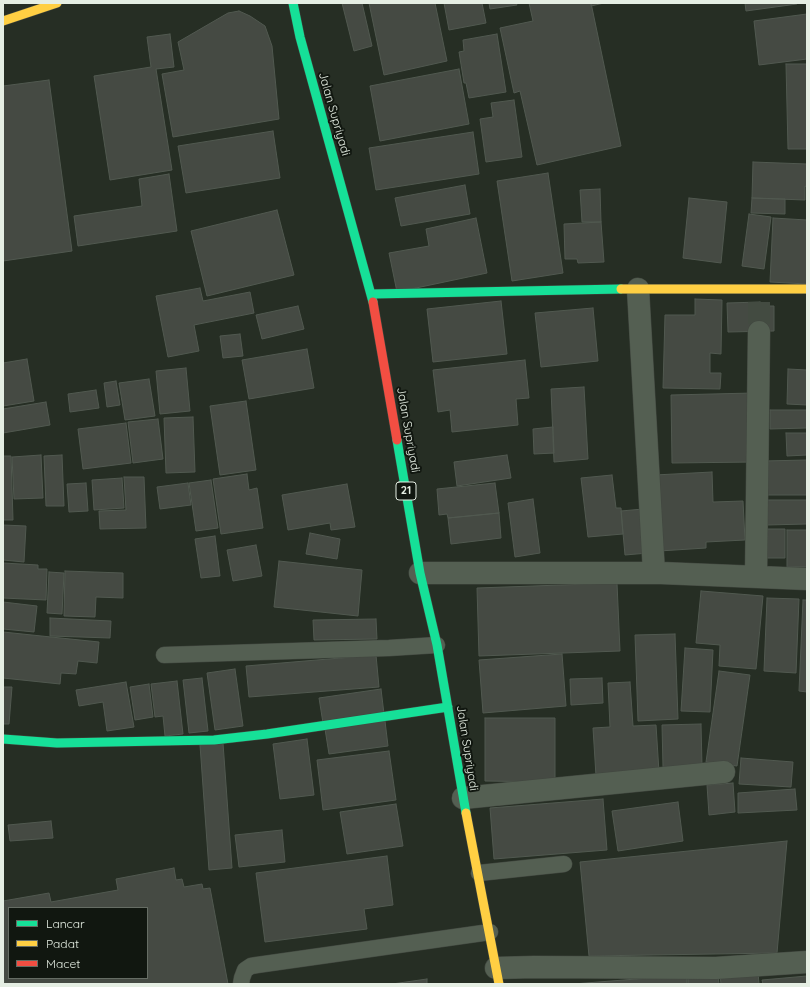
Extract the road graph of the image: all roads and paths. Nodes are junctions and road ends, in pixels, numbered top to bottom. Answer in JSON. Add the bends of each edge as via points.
{"nodes":[{"id":1,"x":57,"y":3,"type":"edge"},
{"id":2,"x":293,"y":3,"type":"edge"},
{"id":3,"x":3,"y":22,"type":"edge"},
{"id":4,"x":638,"y":288,"type":"junction"},
{"id":5,"x":807,"y":289,"type":"edge"},
{"id":6,"x":372,"y":294,"type":"junction"},
{"id":7,"x":759,"y":332,"type":"tunnel mouth"},
{"id":8,"x":420,"y":573,"type":"junction"},
{"id":9,"x":654,"y":573,"type":"junction"},
{"id":10,"x":756,"y":577,"type":"junction"},
{"id":11,"x":807,"y":579,"type":"edge"},
{"id":12,"x":438,"y":645,"type":"junction"},
{"id":13,"x":164,"y":655,"type":"dead end"},
{"id":14,"x":448,"y":707,"type":"junction"},
{"id":15,"x":3,"y":739,"type":"edge"},
{"id":16,"x":724,"y":772,"type":"dead end"},
{"id":17,"x":463,"y":798,"type":"junction"},
{"id":18,"x":564,"y":864,"type":"dead end"},
{"id":19,"x":479,"y":873,"type":"junction"},
{"id":20,"x":490,"y":932,"type":"junction"},
{"id":21,"x":807,"y":962,"type":"edge"},
{"id":22,"x":498,"y":976,"type":"edge"},
{"id":23,"x":241,"y":984,"type":"edge"}],
"edges":[{"from":1,"to":3,"type":"main road"},
{"from":2,"to":6,"type":"main road","name":"Jalan Supriyadi","number":"21","via":[[300,37]]},
{"from":4,"to":5,"type":"main road","via":[[758,295]]},
{"from":4,"to":6,"type":"main road"},
{"from":4,"to":9,"type":"street"},
{"from":6,"to":8,"type":"main road","name":"Jalan Supriyadi","number":"21"},
{"from":7,"to":10,"type":"street"},
{"from":8,"to":9,"type":"street"},
{"from":8,"to":12,"type":"main road","name":"Jalan Supriyadi","number":"21"},
{"from":9,"to":10,"type":"street"},
{"from":10,"to":11,"type":"street"},
{"from":12,"to":13,"type":"lane"},
{"from":12,"to":14,"type":"main road","name":"Jalan Supriyadi","number":"21"},
{"from":14,"to":15,"type":"main road","via":[[214,740],[57,743]]},
{"from":14,"to":17,"type":"main road","name":"Jalan Supriyadi","number":"21"},
{"from":16,"to":17,"type":"street"},
{"from":17,"to":19,"type":"main road","name":"Jalan Supriyadi","number":"21"},
{"from":18,"to":19,"type":"lane"},
{"from":19,"to":20,"type":"main road","name":"Jalan Supriyadi","number":"21"},
{"from":20,"to":22,"type":"main road","name":"Jalan Supriyadi","number":"21"},
{"from":20,"to":23,"type":"lane","via":[[251,966],[245,970]]},
{"from":21,"to":22,"type":"street","via":[[716,968],[534,967]]}]}
